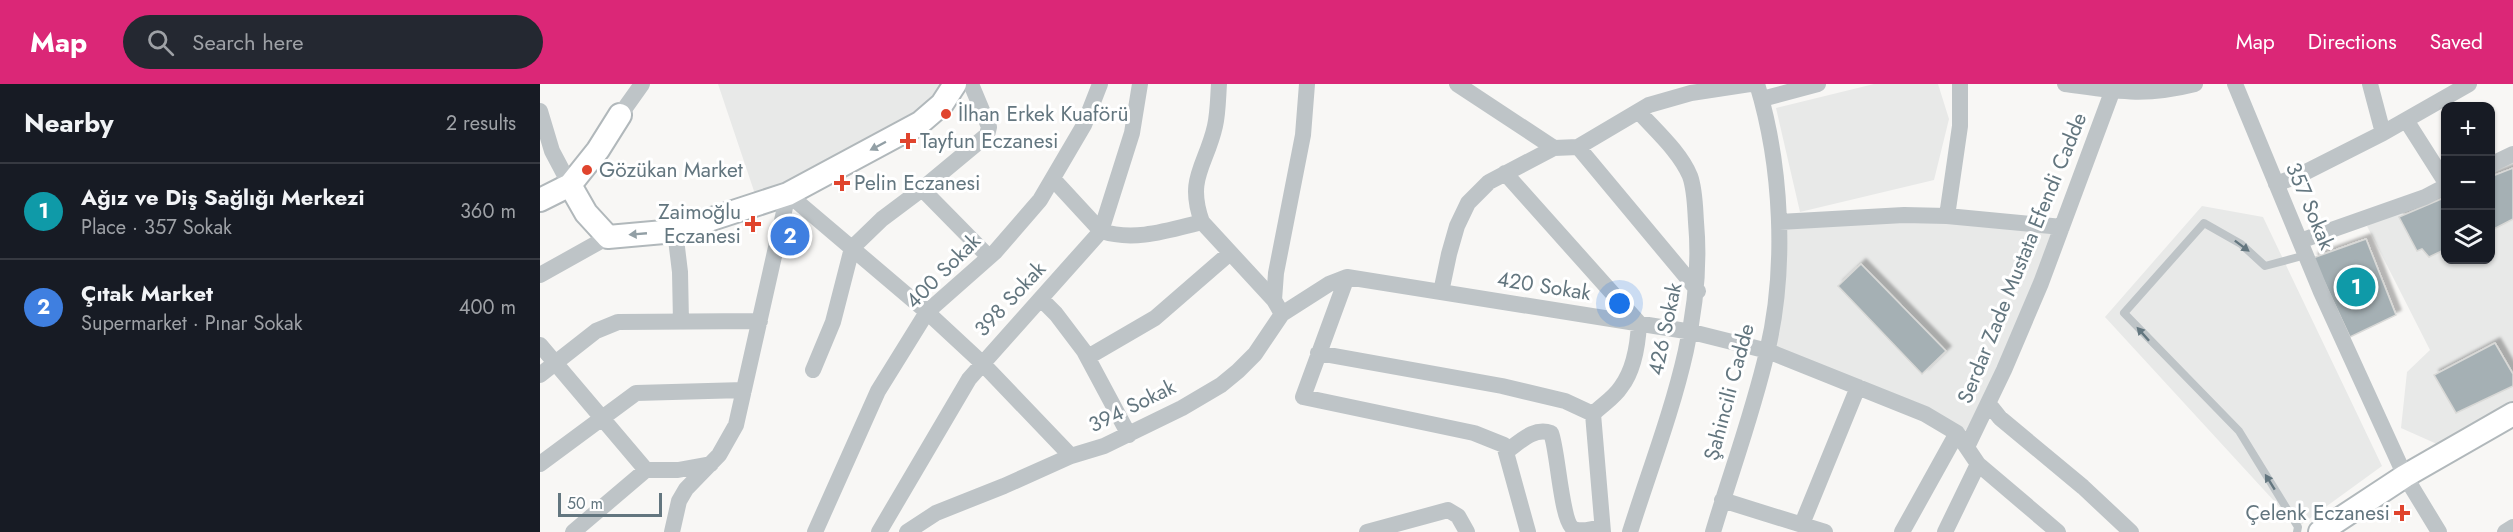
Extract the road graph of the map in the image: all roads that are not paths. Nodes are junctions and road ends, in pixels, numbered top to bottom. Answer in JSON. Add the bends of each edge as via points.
{"nodes":[{"id":1,"x":642,"y":84,"type":"edge"},
{"id":2,"x":954,"y":84,"type":"edge"},
{"id":3,"x":970,"y":84,"type":"edge"},
{"id":4,"x":1101,"y":84,"type":"edge"},
{"id":5,"x":1140,"y":84,"type":"edge"},
{"id":6,"x":1219,"y":84,"type":"edge"},
{"id":7,"x":1307,"y":84,"type":"edge"},
{"id":8,"x":1457,"y":84,"type":"edge"},
{"id":9,"x":1750,"y":84,"type":"edge"},
{"id":10,"x":1818,"y":84,"type":"edge"},
{"id":11,"x":1960,"y":84,"type":"edge"},
{"id":12,"x":2065,"y":84,"type":"edge"},
{"id":13,"x":2195,"y":84,"type":"edge"},
{"id":14,"x":2235,"y":84,"type":"edge"},
{"id":15,"x":2370,"y":84,"type":"edge"},
{"id":16,"x":2469,"y":84,"type":"edge"},
{"id":17,"x":2114,"y":88,"type":"edge"},
{"id":18,"x":1760,"y":91,"type":"edge"},
{"id":19,"x":540,"y":111,"type":"edge"},
{"id":20,"x":1638,"y":112,"type":"junction"},
{"id":21,"x":620,"y":115,"type":"joint"},
{"id":22,"x":2406,"y":120,"type":"junction"},
{"id":23,"x":2383,"y":134,"type":"junction"},
{"id":24,"x":1578,"y":147,"type":"junction"},
{"id":25,"x":1554,"y":148,"type":"junction"},
{"id":26,"x":2513,"y":154,"type":"edge"},
{"id":27,"x":2495,"y":163,"type":"edge"},
{"id":28,"x":1505,"y":173,"type":"junction"},
{"id":29,"x":2441,"y":178,"type":"edge"},
{"id":30,"x":1053,"y":179,"type":"junction"},
{"id":31,"x":2276,"y":184,"type":"junction"},
{"id":32,"x":570,"y":185,"type":"junction"},
{"id":33,"x":2441,"y":187,"type":"edge"},
{"id":34,"x":922,"y":189,"type":"junction"},
{"id":35,"x":788,"y":194,"type":"junction"},
{"id":36,"x":540,"y":200,"type":"edge"},
{"id":37,"x":1947,"y":216,"type":"junction"},
{"id":38,"x":1202,"y":222,"type":"junction"},
{"id":39,"x":1779,"y":222,"type":"junction"},
{"id":40,"x":2062,"y":227,"type":"junction"},
{"id":41,"x":675,"y":231,"type":"junction"},
{"id":42,"x":1101,"y":231,"type":"junction"},
{"id":43,"x":608,"y":237,"type":"junction"},
{"id":44,"x":852,"y":248,"type":"junction"},
{"id":45,"x":2303,"y":248,"type":"junction"},
{"id":46,"x":1230,"y":253,"type":"junction"},
{"id":47,"x":989,"y":257,"type":"junction"},
{"id":48,"x":540,"y":275,"type":"edge"},
{"id":49,"x":1347,"y":277,"type":"junction"},
{"id":50,"x":1698,"y":291,"type":"junction"},
{"id":51,"x":1442,"y":292,"type":"junction"},
{"id":52,"x":1041,"y":299,"type":"junction"},
{"id":53,"x":1278,"y":307,"type":"junction"},
{"id":54,"x":927,"y":312,"type":"junction"},
{"id":55,"x":681,"y":321,"type":"junction"},
{"id":56,"x":760,"y":321,"type":"junction"},
{"id":57,"x":1639,"y":322,"type":"junction"},
{"id":58,"x":1692,"y":332,"type":"junction"},
{"id":59,"x":540,"y":345,"type":"edge"},
{"id":60,"x":1768,"y":351,"type":"junction"},
{"id":61,"x":1318,"y":353,"type":"junction"},
{"id":62,"x":1088,"y":357,"type":"junction"},
{"id":63,"x":555,"y":363,"type":"junction"},
{"id":64,"x":981,"y":363,"type":"junction"},
{"id":65,"x":813,"y":370,"type":"dead end"},
{"id":66,"x":540,"y":375,"type":"edge"},
{"id":67,"x":1858,"y":387,"type":"junction"},
{"id":68,"x":744,"y":390,"type":"junction"},
{"id":69,"x":1988,"y":403,"type":"junction"},
{"id":70,"x":1593,"y":414,"type":"junction"},
{"id":71,"x":2513,"y":414,"type":"edge"},
{"id":72,"x":601,"y":419,"type":"junction"},
{"id":73,"x":1957,"y":433,"type":"junction"},
{"id":74,"x":1129,"y":435,"type":"junction"},
{"id":75,"x":1967,"y":447,"type":"junction"},
{"id":76,"x":1507,"y":451,"type":"junction"},
{"id":77,"x":1071,"y":456,"type":"junction"},
{"id":78,"x":540,"y":464,"type":"edge"},
{"id":79,"x":711,"y":464,"type":"junction"},
{"id":80,"x":1978,"y":464,"type":"junction"},
{"id":81,"x":646,"y":470,"type":"junction"},
{"id":82,"x":2405,"y":476,"type":"junction"},
{"id":83,"x":1722,"y":500,"type":"junction"},
{"id":84,"x":1802,"y":524,"type":"junction"},
{"id":85,"x":2513,"y":527,"type":"edge"},
{"id":86,"x":1603,"y":530,"type":"edge"},
{"id":87,"x":573,"y":532,"type":"edge"},
{"id":88,"x":672,"y":532,"type":"edge"},
{"id":89,"x":815,"y":532,"type":"edge"},
{"id":90,"x":879,"y":532,"type":"edge"},
{"id":91,"x":907,"y":532,"type":"edge"},
{"id":92,"x":1367,"y":532,"type":"edge"},
{"id":93,"x":1467,"y":532,"type":"edge"},
{"id":94,"x":1528,"y":532,"type":"edge"},
{"id":95,"x":1630,"y":532,"type":"edge"},
{"id":96,"x":1713,"y":532,"type":"edge"},
{"id":97,"x":1825,"y":532,"type":"edge"},
{"id":98,"x":1902,"y":532,"type":"edge"},
{"id":99,"x":1944,"y":532,"type":"edge"},
{"id":100,"x":2058,"y":532,"type":"edge"},
{"id":101,"x":2131,"y":532,"type":"edge"},
{"id":102,"x":2297,"y":532,"type":"edge"},
{"id":103,"x":2320,"y":532,"type":"edge"},
{"id":104,"x":2439,"y":532,"type":"edge"},
{"id":105,"x":2505,"y":532,"type":"edge"}],
"edges":[{"from":1,"to":21,"type":"street"},
{"from":2,"to":35,"type":"street","one_way":true,"via":[[942,104],[920,123]]},
{"from":3,"to":34,"type":"street","via":[[989,127],[987,135]]},
{"from":4,"to":30,"type":"street","name":"400 Sokak","via":[[1084,125]]},
{"from":5,"to":42,"type":"street","name":"398 Sokak","via":[[1132,134]]},
{"from":6,"to":38,"type":"street","via":[[1216,124],[1197,179],[1195,200]]},
{"from":7,"to":53,"type":"street","via":[[1303,135],[1276,273]]},
{"from":8,"to":25,"type":"street"},
{"from":9,"to":20,"type":"street","via":[[1672,98]]},
{"from":10,"to":18,"type":"street"},
{"from":11,"to":37,"type":"street","via":[[1960,126]]},
{"from":12,"to":17,"type":"street"},
{"from":13,"to":17,"type":"street","via":[[2156,93]]},
{"from":14,"to":31,"type":"street","name":"357 Sokak"},
{"from":15,"to":23,"type":"street"},
{"from":16,"to":22,"type":"street"},
{"from":17,"to":40,"type":"street","name":"Serdar Zade Mustata Efendi Cadde"},
{"from":18,"to":39,"type":"street","name":"Şahincili Cadde"},
{"from":19,"to":32,"type":"street","via":[[552,151]]},
{"from":20,"to":24,"type":"street"},
{"from":20,"to":50,"type":"street","name":"426 Sokak","via":[[1689,175],[1700,256]]},
{"from":21,"to":32,"type":"street"},
{"from":22,"to":23,"type":"street"},
{"from":22,"to":29,"type":"street"},
{"from":23,"to":31,"type":"street"},
{"from":24,"to":25,"type":"street"},
{"from":24,"to":50,"type":"street"},
{"from":25,"to":28,"type":"street"},
{"from":26,"to":27,"type":"street"},
{"from":28,"to":51,"type":"street","via":[[1467,203],[1454,236]]},
{"from":28,"to":57,"type":"street"},
{"from":30,"to":42,"type":"street"},
{"from":30,"to":47,"type":"street","name":"400 Sokak","via":[[1040,200]]},
{"from":31,"to":45,"type":"street","name":"357 Sokak"},
{"from":32,"to":36,"type":"street"},
{"from":32,"to":43,"type":"street","via":[[586,213]]},
{"from":33,"to":45,"type":"street"},
{"from":34,"to":44,"type":"street"},
{"from":34,"to":47,"type":"street"},
{"from":35,"to":41,"type":"street"},
{"from":35,"to":44,"type":"street"},
{"from":35,"to":56,"type":"street"},
{"from":37,"to":39,"type":"street","via":[[1904,214]]},
{"from":37,"to":40,"type":"street"},
{"from":38,"to":42,"type":"street","via":[[1142,235]]},
{"from":38,"to":46,"type":"street"},
{"from":39,"to":60,"type":"street","name":"Şahincili Cadde","via":[[1776,297]]},
{"from":40,"to":69,"type":"street","name":"Serdar Zade Mustata Efendi Cadde"},
{"from":41,"to":43,"type":"street","one_way":true},
{"from":41,"to":55,"type":"street"},
{"from":42,"to":52,"type":"street","name":"398 Sokak"},
{"from":43,"to":48,"type":"street"},
{"from":44,"to":54,"type":"street"},
{"from":44,"to":65,"type":"street","via":[[833,321]]},
{"from":45,"to":82,"type":"street","name":"357 Sokak"},
{"from":102,"to":45,"type":"lane","one_way":true,"via":[[2298,527],[2239,431],[2124,313],[2204,223],[2241,244],[2265,266]]},
{"from":46,"to":53,"type":"street"},
{"from":46,"to":62,"type":"street","via":[[1155,318]]},
{"from":47,"to":54,"type":"street","name":"400 Sokak"},
{"from":49,"to":51,"type":"street","name":"420 Sokak"},
{"from":49,"to":53,"type":"street","name":"394 Sokak"},
{"from":49,"to":61,"type":"street"},
{"from":50,"to":58,"type":"street","name":"426 Sokak"},
{"from":51,"to":57,"type":"street","name":"420 Sokak"},
{"from":52,"to":62,"type":"street"},
{"from":52,"to":64,"type":"street","name":"398 Sokak"},
{"from":53,"to":74,"type":"street","name":"394 Sokak","via":[[1255,354],[1221,385]]},
{"from":54,"to":64,"type":"street"},
{"from":54,"to":89,"type":"street","name":"400 Sokak","via":[[878,391]]},
{"from":55,"to":56,"type":"street"},
{"from":55,"to":63,"type":"street","via":[[618,322],[606,326]]},
{"from":56,"to":68,"type":"street"},
{"from":57,"to":58,"type":"street","name":"420 Sokak"},
{"from":57,"to":70,"type":"street","via":[[1628,376]]},
{"from":58,"to":60,"type":"street","name":"420 Sokak"},
{"from":58,"to":95,"type":"street","name":"426 Sokak"},
{"from":59,"to":63,"type":"street"},
{"from":60,"to":67,"type":"street","name":"420 Sokak"},
{"from":60,"to":83,"type":"street","name":"Şahincili Cadde"},
{"from":61,"to":70,"type":"street","via":[[1502,386],[1558,399]]},
{"from":61,"to":76,"type":"street","via":[[1303,397],[1474,433],[1497,441]]},
{"from":62,"to":74,"type":"street"},
{"from":63,"to":66,"type":"street"},
{"from":63,"to":72,"type":"street"},
{"from":64,"to":77,"type":"street"},
{"from":64,"to":90,"type":"street","name":"398 Sokak"},
{"from":67,"to":73,"type":"street","name":"420 Sokak","via":[[1925,414]]},
{"from":67,"to":84,"type":"street"},
{"from":68,"to":72,"type":"street","via":[[636,393]]},
{"from":68,"to":79,"type":"street","via":[[729,441]]},
{"from":69,"to":75,"type":"street","name":"Serdar Zade Mustata Efendi Cadde"},
{"from":69,"to":101,"type":"street","via":[[2000,418]]},
{"from":70,"to":86,"type":"street"},
{"from":71,"to":82,"type":"street"},
{"from":72,"to":78,"type":"street"},
{"from":72,"to":81,"type":"street"},
{"from":73,"to":75,"type":"street"},
{"from":73,"to":98,"type":"street"},
{"from":74,"to":77,"type":"street","name":"394 Sokak"},
{"from":75,"to":80,"type":"street"},
{"from":76,"to":86,"type":"street","via":[[1533,433],[1551,433],[1569,525],[1574,530]]},
{"from":76,"to":94,"type":"street"},
{"from":77,"to":91,"type":"street","name":"394 Sokak","via":[[936,513]]},
{"from":79,"to":81,"type":"street"},
{"from":79,"to":88,"type":"street","via":[[679,501]]},
{"from":80,"to":99,"type":"street"},
{"from":80,"to":100,"type":"street"},
{"from":81,"to":87,"type":"street"},
{"from":82,"to":103,"type":"street"},
{"from":82,"to":104,"type":"street","name":"357 Sokak"},
{"from":83,"to":84,"type":"street"},
{"from":83,"to":96,"type":"street","name":"Şahincili Cadde"},
{"from":84,"to":97,"type":"street"},
{"from":85,"to":105,"type":"street"},
{"from":92,"to":93,"type":"street","via":[[1449,510],[1458,516]]}]}
